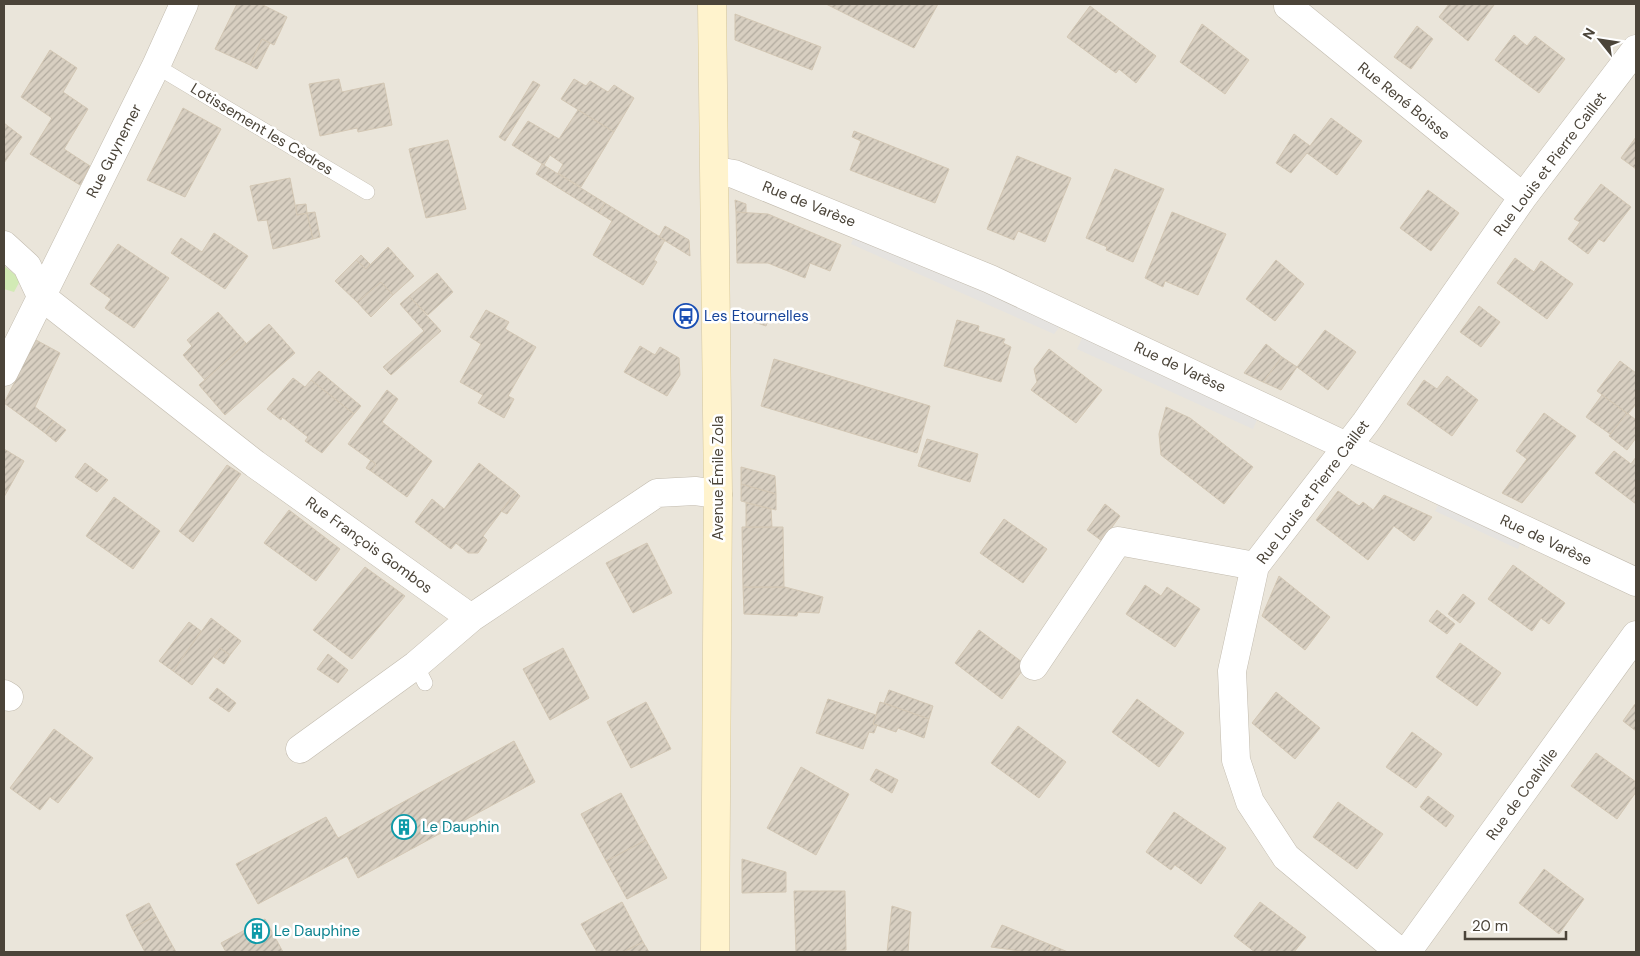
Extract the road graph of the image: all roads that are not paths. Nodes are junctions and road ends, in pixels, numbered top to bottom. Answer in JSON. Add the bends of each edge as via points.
{"nodes":[{"id":1,"x":184,"y":4,"type":"edge"},
{"id":2,"x":712,"y":4,"type":"edge"},
{"id":3,"x":1288,"y":5,"type":"edge"},
{"id":4,"x":1636,"y":49,"type":"edge"},
{"id":5,"x":156,"y":66,"type":"junction"},
{"id":6,"x":716,"y":171,"type":"junction"},
{"id":7,"x":367,"y":192,"type":"dead end"},
{"id":8,"x":1523,"y":197,"type":"junction"},
{"id":9,"x":4,"y":245,"type":"edge"},
{"id":10,"x":41,"y":296,"type":"junction"},
{"id":11,"x":4,"y":372,"type":"edge"},
{"id":12,"x":1348,"y":446,"type":"junction"},
{"id":13,"x":718,"y":494,"type":"junction"},
{"id":14,"x":1255,"y":566,"type":"junction"},
{"id":15,"x":1636,"y":582,"type":"edge"},
{"id":16,"x":471,"y":618,"type":"junction"},
{"id":17,"x":1636,"y":635,"type":"edge"},
{"id":18,"x":1034,"y":666,"type":"dead end"},
{"id":19,"x":300,"y":749,"type":"dead end"},
{"id":20,"x":715,"y":952,"type":"edge"},
{"id":21,"x":1400,"y":952,"type":"edge"},
{"id":22,"x":1407,"y":952,"type":"edge"}],
"edges":[{"from":1,"to":5,"type":"street","name":"Rue Guynemer"},
{"from":2,"to":6,"type":"main road","name":"Avenue Émile Zola"},
{"from":3,"to":8,"type":"street","name":"Rue René Boisse"},
{"from":4,"to":8,"type":"street","name":"Rue Louis et Pierre Caillet"},
{"from":5,"to":7,"type":"lane","name":"Lotissement les Cèdres"},
{"from":5,"to":10,"type":"street","name":"Rue Guynemer"},
{"from":6,"to":12,"type":"street","name":"Rue de Varèse","via":[[734,174],[990,279]]},
{"from":6,"to":13,"type":"main road","name":"Avenue Émile Zola"},
{"from":8,"to":12,"type":"street","name":"Rue Louis et Pierre Caillet"},
{"from":9,"to":10,"type":"street","via":[[26,266]]},
{"from":10,"to":11,"type":"street","name":"Rue Guynemer"},
{"from":10,"to":16,"type":"street","name":"Rue François Gombos","via":[[255,464]]},
{"from":12,"to":14,"type":"street","name":"Rue Louis et Pierre Caillet"},
{"from":12,"to":15,"type":"street","name":"Rue de Varèse"},
{"from":13,"to":16,"type":"street","via":[[695,491],[656,493]]},
{"from":13,"to":20,"type":"main road","name":"Avenue Émile Zola"},
{"from":14,"to":18,"type":"street","via":[[1118,541]]},
{"from":14,"to":21,"type":"street","name":"Rue Louis et Pierre Caillet","via":[[1232,671],[1236,760],[1250,802],[1286,857]]},
{"from":16,"to":19,"type":"street","via":[[421,674]]},
{"from":17,"to":22,"type":"street","name":"Rue de Coalville"}]}
